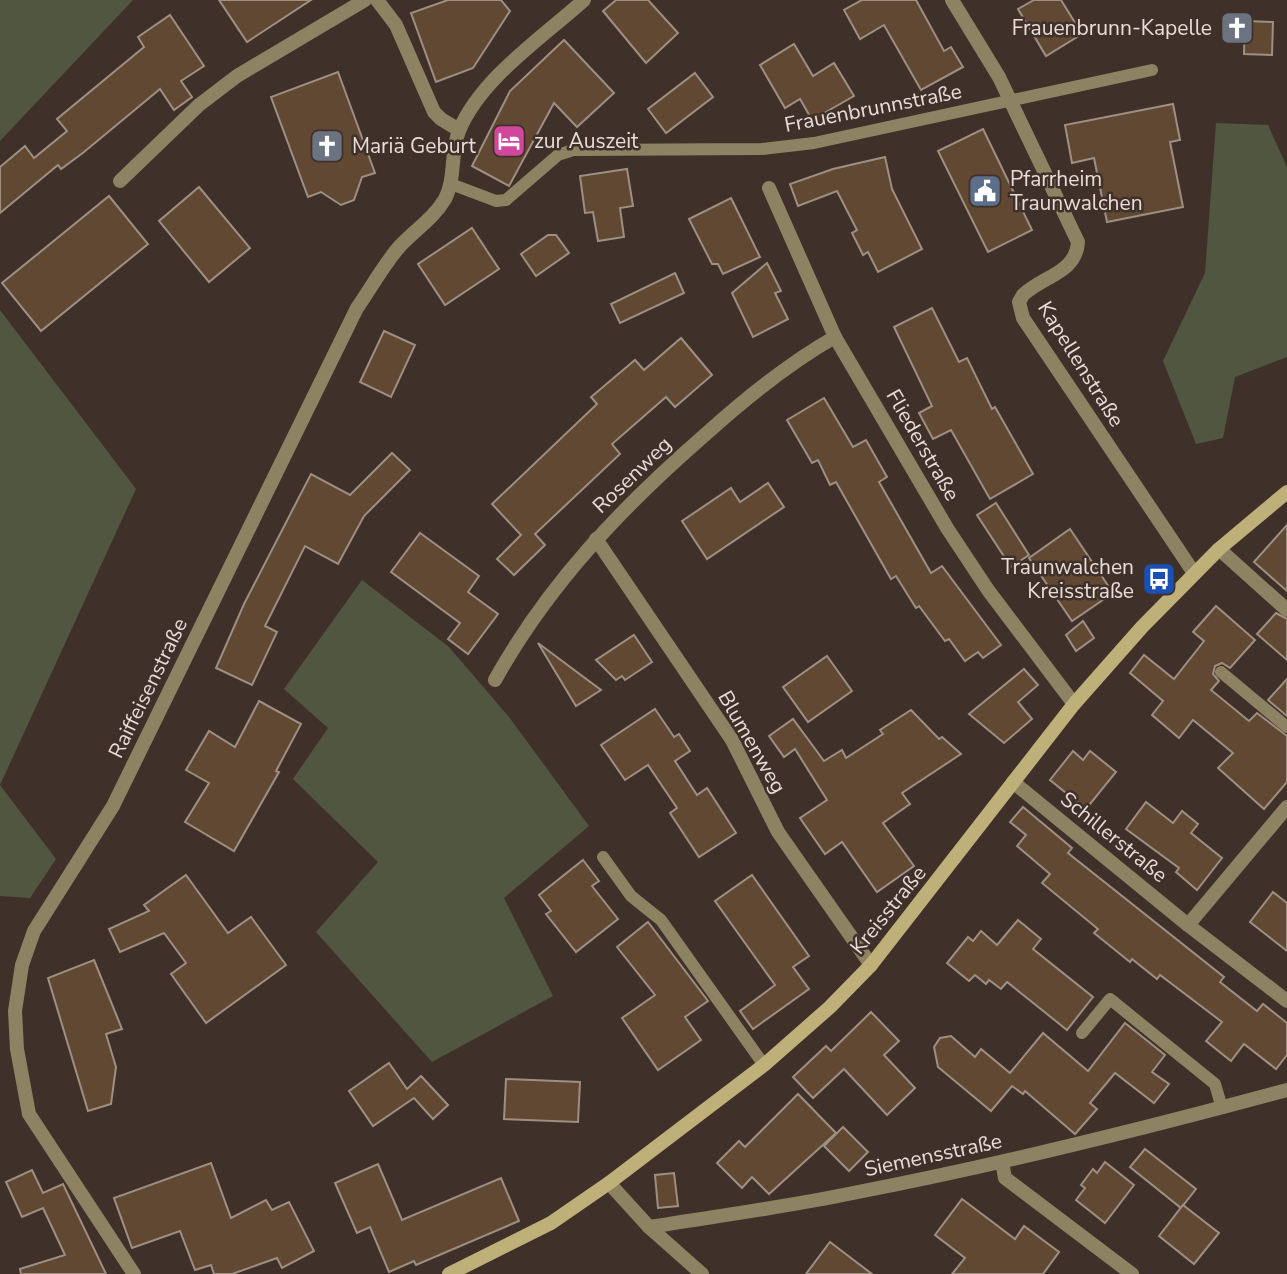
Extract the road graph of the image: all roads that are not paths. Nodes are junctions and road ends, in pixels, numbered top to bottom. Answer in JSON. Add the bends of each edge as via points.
{"nodes":[{"id":1,"x":365,"y":0,"type":"edge"},
{"id":2,"x":377,"y":0,"type":"edge"},
{"id":3,"x":584,"y":0,"type":"edge"},
{"id":4,"x":952,"y":0,"type":"edge"},
{"id":5,"x":1152,"y":70,"type":"dead end"},
{"id":6,"x":1010,"y":99,"type":"junction"},
{"id":7,"x":459,"y":130,"type":"junction"},
{"id":8,"x":120,"y":181,"type":"dead end"},
{"id":9,"x":451,"y":184,"type":"junction"},
{"id":10,"x":769,"y":188,"type":"dead end"},
{"id":11,"x":835,"y":337,"type":"junction"},
{"id":12,"x":1287,"y":492,"type":"edge"},
{"id":13,"x":596,"y":539,"type":"junction"},
{"id":14,"x":1219,"y":549,"type":"junction"},
{"id":15,"x":1194,"y":573,"type":"junction"},
{"id":16,"x":1287,"y":610,"type":"edge"},
{"id":17,"x":1221,"y":672,"type":"dead end"},
{"id":18,"x":495,"y":680,"type":"dead end"},
{"id":19,"x":1074,"y":704,"type":"junction"},
{"id":20,"x":1287,"y":727,"type":"edge"},
{"id":21,"x":1013,"y":782,"type":"junction"},
{"id":22,"x":1287,"y":807,"type":"edge"},
{"id":23,"x":603,"y":857,"type":"dead end"},
{"id":24,"x":1188,"y":925,"type":"junction"},
{"id":25,"x":871,"y":965,"type":"junction"},
{"id":26,"x":1287,"y":1001,"type":"edge"},
{"id":27,"x":1082,"y":1032,"type":"dead end"},
{"id":28,"x":764,"y":1065,"type":"junction"},
{"id":29,"x":1287,"y":1090,"type":"edge"},
{"id":30,"x":1222,"y":1108,"type":"junction"},
{"id":31,"x":1002,"y":1162,"type":"junction"},
{"id":32,"x":609,"y":1183,"type":"junction"},
{"id":33,"x":649,"y":1227,"type":"junction"},
{"id":34,"x":134,"y":1274,"type":"edge"},
{"id":35,"x":449,"y":1274,"type":"edge"},
{"id":36,"x":702,"y":1274,"type":"edge"},
{"id":37,"x":1132,"y":1274,"type":"edge"}],
"edges":[{"from":1,"to":8,"type":"street","via":[[237,76],[199,105]]},
{"from":2,"to":7,"type":"street","via":[[396,25],[428,102],[441,120]]},
{"from":3,"to":7,"type":"street","name":"Raiffeisenstraße","via":[[493,81]]},
{"from":4,"to":6,"type":"street","name":"Kapellenstraße"},
{"from":5,"to":6,"type":"lane","name":"Frauenbrunnstraße"},
{"from":6,"to":9,"type":"lane","name":"Frauenbrunnstraße","via":[[814,143],[762,149],[573,150],[558,155],[506,200],[496,201]]},
{"from":6,"to":15,"type":"street","name":"Kapellenstraße","via":[[1078,242],[1070,265],[1029,289],[1019,302],[1020,311]]},
{"from":7,"to":9,"type":"street","name":"Raiffeisenstraße"},
{"from":9,"to":34,"type":"street","name":"Raiffeisenstraße","via":[[438,210],[399,247],[357,308],[113,806],[34,931],[22,965],[15,1011],[29,1114]]},
{"from":10,"to":11,"type":"street","name":"Fliederstraße"},
{"from":11,"to":13,"type":"street","name":"Rosenweg","via":[[744,401],[648,484]]},
{"from":11,"to":19,"type":"street","name":"Fliederstraße","via":[[954,538]]},
{"from":12,"to":14,"type":"street","name":"Kreisstraße"},
{"from":13,"to":18,"type":"street","name":"Rosenweg","via":[[550,593]]},
{"from":13,"to":25,"type":"street","name":"Blumenweg","via":[[732,740],[778,832]]},
{"from":14,"to":15,"type":"street","name":"Kreisstraße"},
{"from":14,"to":16,"type":"street"},
{"from":15,"to":19,"type":"street","name":"Kreisstraße"},
{"from":17,"to":20,"type":"lane"},
{"from":19,"to":21,"type":"street","name":"Kreisstraße"},
{"from":21,"to":24,"type":"street","name":"Schillerstraße"},
{"from":21,"to":25,"type":"street","name":"Kreisstraße"},
{"from":22,"to":24,"type":"street"},
{"from":23,"to":28,"type":"lane","via":[[631,896],[661,920]]},
{"from":24,"to":26,"type":"street","name":"Schillerstraße"},
{"from":25,"to":28,"type":"street","name":"Kreisstraße"},
{"from":27,"to":30,"type":"lane","via":[[1110,999],[1215,1084]]},
{"from":28,"to":32,"type":"street","name":"Kreisstraße"},
{"from":29,"to":30,"type":"street","name":"Siemensstraße"},
{"from":30,"to":31,"type":"street","name":"Siemensstraße"},
{"from":31,"to":33,"type":"street","name":"Siemensstraße","via":[[841,1196]]},
{"from":31,"to":37,"type":"street","via":[[1005,1178]]},
{"from":32,"to":33,"type":"street"},
{"from":32,"to":35,"type":"street","name":"Kreisstraße","via":[[551,1223]]},
{"from":33,"to":36,"type":"street"}]}
